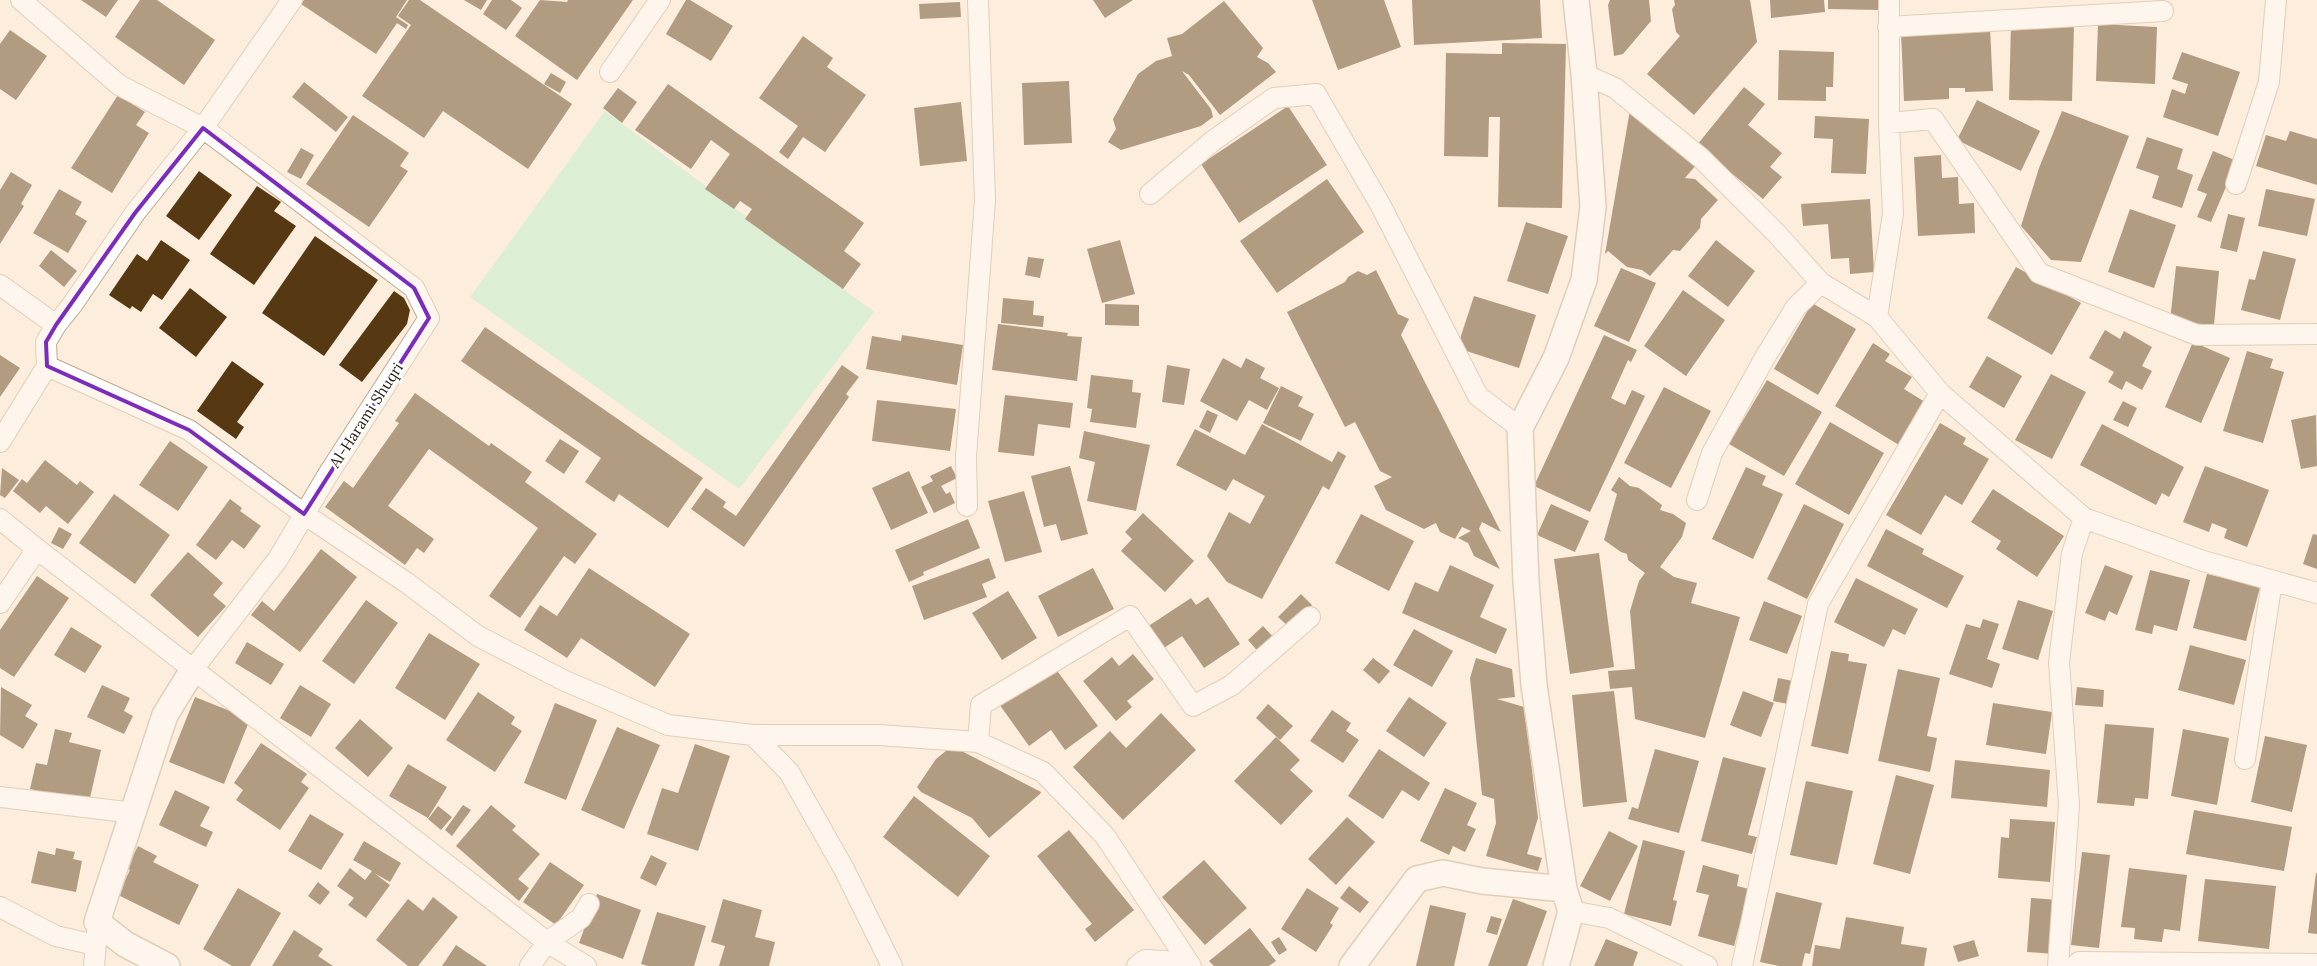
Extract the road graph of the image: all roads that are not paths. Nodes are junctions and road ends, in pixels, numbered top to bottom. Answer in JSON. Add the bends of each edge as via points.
{"nodes":[{"id":1,"x":21,"y":0,"type":"edge"},
{"id":2,"x":292,"y":0,"type":"edge"},
{"id":3,"x":660,"y":0,"type":"edge"},
{"id":4,"x":978,"y":0,"type":"edge"},
{"id":5,"x":1576,"y":0,"type":"edge"},
{"id":6,"x":1889,"y":0,"type":"edge"},
{"id":7,"x":2276,"y":0,"type":"edge"},
{"id":8,"x":2163,"y":11,"type":"dead end"},
{"id":9,"x":1888,"y":28,"type":"junction"},
{"id":10,"x":610,"y":72,"type":"dead end"},
{"id":11,"x":1584,"y":74,"type":"junction"},
{"id":12,"x":1889,"y":123,"type":"junction"},
{"id":13,"x":202,"y":128,"type":"junction"},
{"id":14,"x":2236,"y":184,"type":"dead end"},
{"id":15,"x":1150,"y":194,"type":"dead end"},
{"id":16,"x":1821,"y":283,"type":"junction"},
{"id":17,"x":0,"y":285,"type":"edge"},
{"id":18,"x":1877,"y":317,"type":"junction"},
{"id":19,"x":56,"y":325,"type":"junction"},
{"id":20,"x":2317,"y":334,"type":"edge"},
{"id":21,"x":47,"y":366,"type":"junction"},
{"id":22,"x":1940,"y":393,"type":"junction"},
{"id":23,"x":1520,"y":428,"type":"junction"},
{"id":24,"x":0,"y":442,"type":"edge"},
{"id":25,"x":1697,"y":500,"type":"dead end"},
{"id":26,"x":968,"y":506,"type":"dead end"},
{"id":27,"x":304,"y":514,"type":"junction"},
{"id":28,"x":2084,"y":518,"type":"junction"},
{"id":29,"x":0,"y":519,"type":"edge"},
{"id":30,"x":37,"y":549,"type":"junction"},
{"id":31,"x":2272,"y":580,"type":"junction"},
{"id":32,"x":2317,"y":593,"type":"edge"},
{"id":33,"x":0,"y":603,"type":"edge"},
{"id":34,"x":1310,"y":617,"type":"dead end"},
{"id":35,"x":194,"y":668,"type":"junction"},
{"id":36,"x":753,"y":735,"type":"junction"},
{"id":37,"x":978,"y":742,"type":"junction"},
{"id":38,"x":2245,"y":759,"type":"dead end"},
{"id":39,"x":0,"y":797,"type":"edge"},
{"id":40,"x":134,"y":813,"type":"junction"},
{"id":41,"x":1568,"y":900,"type":"junction"},
{"id":42,"x":589,"y":904,"type":"dead end"},
{"id":43,"x":0,"y":907,"type":"edge"},
{"id":44,"x":96,"y":934,"type":"junction"},
{"id":45,"x":547,"y":942,"type":"junction"},
{"id":46,"x":2317,"y":964,"type":"edge"},
{"id":47,"x":94,"y":966,"type":"edge"},
{"id":48,"x":168,"y":966,"type":"edge"},
{"id":49,"x":530,"y":966,"type":"edge"},
{"id":50,"x":586,"y":966,"type":"edge"},
{"id":51,"x":892,"y":966,"type":"edge"},
{"id":52,"x":1137,"y":966,"type":"edge"},
{"id":53,"x":1177,"y":966,"type":"edge"},
{"id":54,"x":1191,"y":966,"type":"edge"},
{"id":55,"x":1352,"y":966,"type":"edge"},
{"id":56,"x":1556,"y":966,"type":"edge"},
{"id":57,"x":1707,"y":966,"type":"edge"},
{"id":58,"x":1742,"y":966,"type":"edge"},
{"id":59,"x":2058,"y":966,"type":"edge"},
{"id":60,"x":2075,"y":966,"type":"edge"}],
"edges":[{"from":1,"to":13,"type":"street","via":[[119,85]]},
{"from":2,"to":13,"type":"street"},
{"from":3,"to":10,"type":"street"},
{"from":4,"to":26,"type":"street","via":[[985,200],[966,457]]},
{"from":5,"to":11,"type":"street"},
{"from":6,"to":9,"type":"street"},
{"from":7,"to":14,"type":"street","via":[[2269,82]]},
{"from":8,"to":9,"type":"street"},
{"from":9,"to":12,"type":"street"},
{"from":11,"to":16,"type":"street","via":[[1615,88],[1701,158]]},
{"from":11,"to":23,"type":"street","via":[[1593,207],[1584,280],[1556,358]]},
{"from":12,"to":18,"type":"street","via":[[1893,214]]},
{"from":12,"to":20,"type":"street","via":[[1933,119],[2039,273],[2196,335]]},
{"from":13,"to":19,"type":"street","via":[[135,213]]},
{"from":13,"to":27,"type":"street","name":"Al-Harami Shuqri","via":[[414,288],[429,318]]},
{"from":15,"to":23,"type":"street","via":[[1214,140],[1274,98],[1316,94],[1381,206],[1478,396]]},
{"from":16,"to":18,"type":"street"},
{"from":16,"to":25,"type":"street","via":[[1796,307],[1764,359],[1712,453]]},
{"from":17,"to":19,"type":"street"},
{"from":18,"to":22,"type":"street"},
{"from":19,"to":21,"type":"street","via":[[46,342]]},
{"from":21,"to":24,"type":"street"},
{"from":21,"to":27,"type":"street","via":[[189,430]]},
{"from":22,"to":28,"type":"street"},
{"from":22,"to":58,"type":"street","via":[[1818,604]]},
{"from":23,"to":41,"type":"street","via":[[1534,686]]},
{"from":27,"to":35,"type":"street","name":"Al-Harami Shuqri","via":[[278,559]]},
{"from":27,"to":36,"type":"street","via":[[407,583],[478,636],[563,680],[668,725]]},
{"from":28,"to":31,"type":"street","via":[[2203,561]]},
{"from":28,"to":59,"type":"street","via":[[2072,553],[2059,662],[2069,804]]},
{"from":29,"to":30,"type":"street"},
{"from":30,"to":33,"type":"street"},
{"from":30,"to":35,"type":"street"},
{"from":31,"to":32,"type":"street"},
{"from":31,"to":38,"type":"street"},
{"from":34,"to":37,"type":"street","via":[[1232,685],[1193,706],[1130,616],[981,705]]},
{"from":35,"to":40,"type":"street","via":[[165,715]]},
{"from":35,"to":45,"type":"street"},
{"from":36,"to":37,"type":"street","via":[[879,735]]},
{"from":36,"to":51,"type":"street","via":[[789,772],[844,869]]},
{"from":37,"to":54,"type":"street","via":[[1043,772],[1105,836]]},
{"from":39,"to":40,"type":"street"},
{"from":40,"to":44,"type":"street"},
{"from":41,"to":55,"type":"street","via":[[1443,873],[1417,879]]},
{"from":41,"to":56,"type":"street"},
{"from":41,"to":57,"type":"street"},
{"from":42,"to":45,"type":"street","via":[[581,918]]},
{"from":43,"to":44,"type":"street","via":[[56,936]]},
{"from":44,"to":47,"type":"street"},
{"from":44,"to":48,"type":"street","via":[[125,944]]},
{"from":45,"to":49,"type":"street"},
{"from":45,"to":50,"type":"street"},
{"from":46,"to":60,"type":"street","via":[[2079,962]]},
{"from":52,"to":53,"type":"street","via":[[1145,960],[1166,961]]}]}
